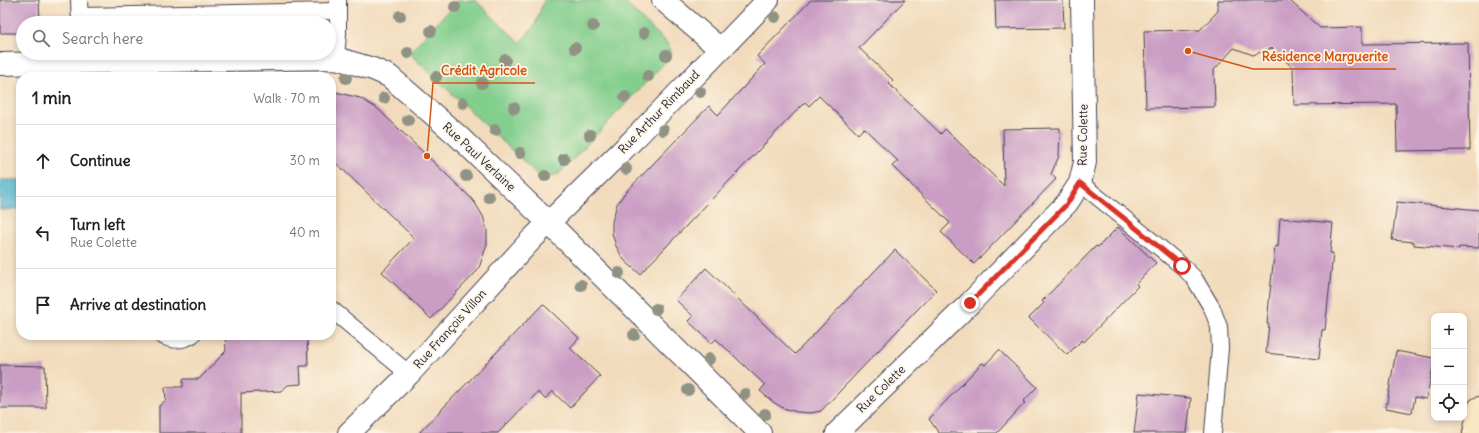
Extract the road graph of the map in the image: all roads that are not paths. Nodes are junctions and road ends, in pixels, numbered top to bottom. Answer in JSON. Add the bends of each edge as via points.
{"nodes":[{"id":1,"x":79,"y":0,"type":"edge"},
{"id":2,"x":663,"y":0,"type":"edge"},
{"id":3,"x":768,"y":0,"type":"edge"},
{"id":4,"x":1082,"y":0,"type":"edge"},
{"id":5,"x":338,"y":5,"type":"edge"},
{"id":6,"x":80,"y":16,"type":"edge"},
{"id":7,"x":149,"y":16,"type":"edge"},
{"id":8,"x":720,"y":49,"type":"junction"},
{"id":9,"x":336,"y":58,"type":"joint"},
{"id":10,"x":251,"y":60,"type":"edge"},
{"id":11,"x":0,"y":64,"type":"edge"},
{"id":12,"x":80,"y":64,"type":"edge"},
{"id":13,"x":1080,"y":183,"type":"junction"},
{"id":14,"x":549,"y":223,"type":"junction"},
{"id":15,"x":336,"y":313,"type":"edge"},
{"id":16,"x":409,"y":374,"type":"junction"},
{"id":17,"x":1479,"y":408,"type":"edge"},
{"id":18,"x":349,"y":433,"type":"edge"},
{"id":19,"x":760,"y":433,"type":"edge"},
{"id":20,"x":837,"y":433,"type":"edge"},
{"id":21,"x":1213,"y":433,"type":"edge"},
{"id":22,"x":1474,"y":433,"type":"edge"}],
"edges":[{"from":1,"to":6,"type":"lane"},
{"from":2,"to":8,"type":"street"},
{"from":3,"to":8,"type":"street","name":"Rue Arthur Rimbaud"},
{"from":4,"to":13,"type":"street","name":"Rue Colette","via":[[1085,162]]},
{"from":5,"to":7,"type":"lane"},
{"from":5,"to":9,"type":"lane"},
{"from":8,"to":14,"type":"street","name":"Rue Arthur Rimbaud"},
{"from":9,"to":14,"type":"street","name":"Rue Paul Verlaine","via":[[389,76],[458,136]]},
{"from":10,"to":12,"type":"street","name":"Rue Paul Verlaine"},
{"from":11,"to":12,"type":"street","name":"Rue Paul Verlaine"},
{"from":13,"to":20,"type":"street","name":"Rue Colette","via":[[1067,204]]},
{"from":13,"to":21,"type":"lane","via":[[1182,266],[1194,278],[1212,308],[1219,327],[1220,348]]},
{"from":14,"to":16,"type":"street","name":"Rue François Villon"},
{"from":14,"to":19,"type":"street","name":"Rue Paul Verlaine"},
{"from":15,"to":16,"type":"lane"},
{"from":16,"to":18,"type":"street","name":"Rue François Villon"},
{"from":17,"to":22,"type":"main road"}]}
